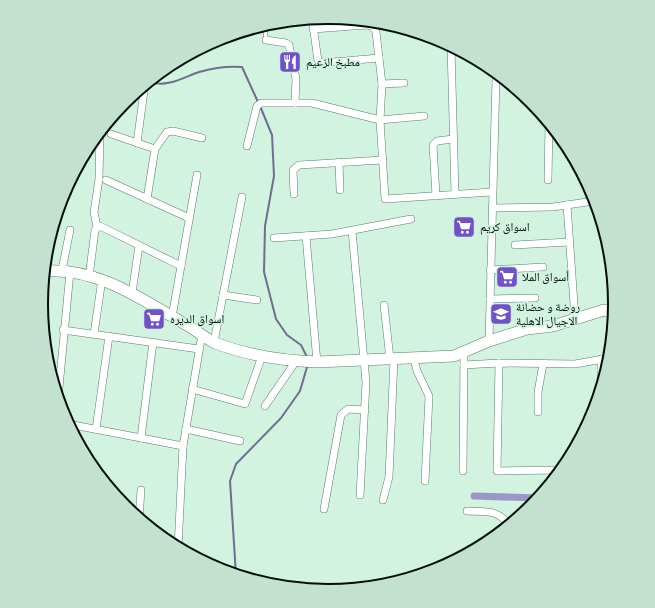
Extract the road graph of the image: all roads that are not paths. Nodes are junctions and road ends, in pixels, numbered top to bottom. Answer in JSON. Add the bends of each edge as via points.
{"nodes":[{"id":1,"x":313,"y":25,"type":"edge"},
{"id":2,"x":358,"y":26,"type":"edge"},
{"id":3,"x":373,"y":27,"type":"edge"},
{"id":4,"x":313,"y":29,"type":"junction"},
{"id":5,"x":265,"y":31,"type":"edge"},
{"id":6,"x":266,"y":40,"type":"joint"},
{"id":7,"x":451,"y":53,"type":"edge"},
{"id":8,"x":379,"y":58,"type":"junction"},
{"id":9,"x":496,"y":80,"type":"edge"},
{"id":10,"x":404,"y":83,"type":"dead end"},
{"id":11,"x":382,"y":84,"type":"junction"},
{"id":12,"x":144,"y":92,"type":"edge"},
{"id":13,"x":295,"y":103,"type":"junction"},
{"id":14,"x":424,"y":116,"type":"dead end"},
{"id":15,"x":380,"y":120,"type":"junction"},
{"id":16,"x":549,"y":133,"type":"edge"},
{"id":17,"x":111,"y":134,"type":"dead end"},
{"id":18,"x":202,"y":138,"type":"dead end"},
{"id":19,"x":453,"y":139,"type":"junction"},
{"id":20,"x":100,"y":141,"type":"edge"},
{"id":21,"x":136,"y":143,"type":"junction"},
{"id":22,"x":247,"y":146,"type":"dead end"},
{"id":23,"x":156,"y":149,"type":"junction"},
{"id":24,"x":383,"y":160,"type":"junction"},
{"id":25,"x":339,"y":162,"type":"junction"},
{"id":26,"x":197,"y":175,"type":"dead end"},
{"id":27,"x":106,"y":180,"type":"dead end"},
{"id":28,"x":548,"y":180,"type":"dead end"},
{"id":29,"x":340,"y":190,"type":"dead end"},
{"id":30,"x":492,"y":192,"type":"junction"},
{"id":31,"x":294,"y":194,"type":"dead end"},
{"id":32,"x":455,"y":194,"type":"junction"},
{"id":33,"x":436,"y":196,"type":"junction"},
{"id":34,"x":242,"y":197,"type":"dead end"},
{"id":35,"x":147,"y":199,"type":"junction"},
{"id":36,"x":588,"y":201,"type":"edge"},
{"id":37,"x":567,"y":205,"type":"junction"},
{"id":38,"x":492,"y":208,"type":"junction"},
{"id":39,"x":189,"y":218,"type":"junction"},
{"id":40,"x":411,"y":219,"type":"dead end"},
{"id":41,"x":97,"y":227,"type":"junction"},
{"id":42,"x":70,"y":230,"type":"dead end"},
{"id":43,"x":352,"y":230,"type":"junction"},
{"id":44,"x":306,"y":236,"type":"junction"},
{"id":45,"x":274,"y":238,"type":"dead end"},
{"id":46,"x":569,"y":242,"type":"junction"},
{"id":47,"x":515,"y":245,"type":"dead end"},
{"id":48,"x":139,"y":246,"type":"junction"},
{"id":49,"x":181,"y":266,"type":"junction"},
{"id":50,"x":543,"y":267,"type":"dead end"},
{"id":51,"x":490,"y":270,"type":"junction"},
{"id":52,"x":50,"y":271,"type":"edge"},
{"id":53,"x":66,"y":271,"type":"junction"},
{"id":54,"x":89,"y":277,"type":"junction"},
{"id":55,"x":102,"y":279,"type":"junction"},
{"id":56,"x":132,"y":293,"type":"junction"},
{"id":57,"x":223,"y":295,"type":"junction"},
{"id":58,"x":535,"y":298,"type":"dead end"},
{"id":59,"x":490,"y":299,"type":"junction"},
{"id":60,"x":258,"y":300,"type":"dead end"},
{"id":61,"x":384,"y":305,"type":"dead end"},
{"id":62,"x":608,"y":311,"type":"edge"},
{"id":63,"x":172,"y":317,"type":"junction"},
{"id":64,"x":575,"y":318,"type":"junction"},
{"id":65,"x":63,"y":330,"type":"junction"},
{"id":66,"x":94,"y":334,"type":"junction"},
{"id":67,"x":202,"y":334,"type":"junction"},
{"id":68,"x":110,"y":336,"type":"junction"},
{"id":69,"x":489,"y":341,"type":"junction"},
{"id":70,"x":153,"y":342,"type":"junction"},
{"id":71,"x":214,"y":342,"type":"junction"},
{"id":72,"x":199,"y":349,"type":"junction"},
{"id":73,"x":464,"y":353,"type":"junction"},
{"id":74,"x":262,"y":356,"type":"junction"},
{"id":75,"x":392,"y":359,"type":"junction"},
{"id":76,"x":414,"y":359,"type":"junction"},
{"id":77,"x":601,"y":359,"type":"joint"},
{"id":78,"x":364,"y":360,"type":"junction"},
{"id":79,"x":296,"y":361,"type":"junction"},
{"id":80,"x":317,"y":362,"type":"junction"},
{"id":81,"x":499,"y":363,"type":"junction"},
{"id":82,"x":601,"y":363,"type":"edge"},
{"id":83,"x":543,"y":364,"type":"junction"},
{"id":84,"x":464,"y":365,"type":"junction"},
{"id":85,"x":59,"y":383,"type":"edge"},
{"id":86,"x":192,"y":389,"type":"junction"},
{"id":87,"x":265,"y":406,"type":"dead end"},
{"id":88,"x":366,"y":410,"type":"junction"},
{"id":89,"x":538,"y":412,"type":"dead end"},
{"id":90,"x":75,"y":425,"type":"edge"},
{"id":91,"x":96,"y":429,"type":"junction"},
{"id":92,"x":186,"y":429,"type":"junction"},
{"id":93,"x":141,"y":438,"type":"junction"},
{"id":94,"x":240,"y":441,"type":"dead end"},
{"id":95,"x":183,"y":446,"type":"junction"},
{"id":96,"x":553,"y":470,"type":"edge"},
{"id":97,"x":463,"y":471,"type":"dead end"},
{"id":98,"x":425,"y":481,"type":"dead end"},
{"id":99,"x":142,"y":490,"type":"dead end"},
{"id":100,"x":360,"y":494,"type":"dead end"},
{"id":101,"x":383,"y":500,"type":"dead end"},
{"id":102,"x":324,"y":509,"type":"dead end"},
{"id":103,"x":466,"y":511,"type":"dead end"},
{"id":104,"x":140,"y":512,"type":"edge"},
{"id":105,"x":505,"y":520,"type":"edge"},
{"id":106,"x":178,"y":541,"type":"edge"}],
"edges":[{"from":1,"to":4,"type":"street"},
{"from":2,"to":4,"type":"street"},
{"from":3,"to":8,"type":"street"},
{"from":4,"to":8,"type":"street","via":[[318,61],[321,64]]},
{"from":5,"to":6,"type":"lane"},
{"from":6,"to":13,"type":"street","via":[[288,45],[296,79]]},
{"from":7,"to":19,"type":"street"},
{"from":8,"to":11,"type":"street"},
{"from":9,"to":30,"type":"street"},
{"from":10,"to":11,"type":"street"},
{"from":11,"to":15,"type":"street"},
{"from":12,"to":21,"type":"street"},
{"from":13,"to":15,"type":"street","via":[[325,106]]},
{"from":13,"to":22,"type":"street","via":[[259,104]]},
{"from":14,"to":15,"type":"street"},
{"from":15,"to":24,"type":"street"},
{"from":16,"to":28,"type":"street"},
{"from":17,"to":21,"type":"street"},
{"from":18,"to":23,"type":"street","via":[[167,132]]},
{"from":19,"to":32,"type":"street"},
{"from":19,"to":33,"type":"street","via":[[437,141],[433,145]]},
{"from":20,"to":41,"type":"street","via":[[99,178],[94,212]]},
{"from":21,"to":23,"type":"street"},
{"from":23,"to":35,"type":"street"},
{"from":24,"to":25,"type":"street"},
{"from":24,"to":33,"type":"street","via":[[385,199]]},
{"from":25,"to":29,"type":"street"},
{"from":25,"to":31,"type":"street","via":[[295,167]]},
{"from":26,"to":39,"type":"street"},
{"from":27,"to":35,"type":"street"},
{"from":30,"to":32,"type":"street"},
{"from":30,"to":38,"type":"street"},
{"from":32,"to":33,"type":"street"},
{"from":34,"to":57,"type":"street"},
{"from":35,"to":39,"type":"street"},
{"from":36,"to":37,"type":"street"},
{"from":37,"to":38,"type":"street"},
{"from":37,"to":46,"type":"street"},
{"from":38,"to":51,"type":"street"},
{"from":39,"to":49,"type":"street"},
{"from":40,"to":43,"type":"street"},
{"from":41,"to":48,"type":"street","via":[[100,226]]},
{"from":41,"to":54,"type":"street"},
{"from":42,"to":53,"type":"street"},
{"from":43,"to":44,"type":"street"},
{"from":43,"to":78,"type":"street"},
{"from":44,"to":45,"type":"street"},
{"from":44,"to":80,"type":"street"},
{"from":46,"to":47,"type":"street"},
{"from":46,"to":64,"type":"street"},
{"from":48,"to":49,"type":"street"},
{"from":48,"to":56,"type":"street"},
{"from":49,"to":63,"type":"street"},
{"from":50,"to":51,"type":"street"},
{"from":51,"to":59,"type":"street"},
{"from":52,"to":53,"type":"street"},
{"from":53,"to":54,"type":"street"},
{"from":53,"to":65,"type":"street"},
{"from":54,"to":55,"type":"street"},
{"from":55,"to":56,"type":"street"},
{"from":55,"to":66,"type":"street"},
{"from":56,"to":63,"type":"street"},
{"from":57,"to":60,"type":"street"},
{"from":57,"to":71,"type":"street"},
{"from":58,"to":59,"type":"street"},
{"from":59,"to":69,"type":"street"},
{"from":61,"to":75,"type":"street"},
{"from":62,"to":64,"type":"street"},
{"from":63,"to":67,"type":"street"},
{"from":64,"to":69,"type":"street","via":[[553,326],[527,329]]},
{"from":65,"to":66,"type":"street"},
{"from":65,"to":85,"type":"street"},
{"from":66,"to":68,"type":"street"},
{"from":67,"to":71,"type":"street"},
{"from":67,"to":72,"type":"street"},
{"from":68,"to":70,"type":"street"},
{"from":68,"to":91,"type":"street"},
{"from":69,"to":73,"type":"street"},
{"from":70,"to":72,"type":"street"},
{"from":70,"to":93,"type":"street"},
{"from":71,"to":74,"type":"street"},
{"from":72,"to":86,"type":"street"},
{"from":73,"to":76,"type":"street"},
{"from":73,"to":84,"type":"street"},
{"from":74,"to":79,"type":"street"},
{"from":74,"to":86,"type":"street","via":[[245,404]]},
{"from":75,"to":76,"type":"street"},
{"from":75,"to":78,"type":"street"},
{"from":75,"to":101,"type":"street","via":[[389,478]]},
{"from":76,"to":98,"type":"street","via":[[429,396]]},
{"from":77,"to":82,"type":"street"},
{"from":77,"to":83,"type":"street","via":[[575,364]]},
{"from":78,"to":80,"type":"street"},
{"from":78,"to":88,"type":"street"},
{"from":79,"to":80,"type":"street"},
{"from":79,"to":87,"type":"street"},
{"from":81,"to":83,"type":"street"},
{"from":81,"to":84,"type":"street"},
{"from":81,"to":96,"type":"street","via":[[497,471]]},
{"from":83,"to":89,"type":"street","via":[[538,392]]},
{"from":84,"to":97,"type":"street"},
{"from":86,"to":92,"type":"street"},
{"from":88,"to":100,"type":"street"},
{"from":88,"to":102,"type":"street","via":[[348,409],[341,416]]},
{"from":90,"to":91,"type":"street"},
{"from":91,"to":93,"type":"street"},
{"from":92,"to":94,"type":"street"},
{"from":92,"to":95,"type":"street"},
{"from":93,"to":95,"type":"street"},
{"from":95,"to":106,"type":"street"},
{"from":99,"to":104,"type":"street"},
{"from":103,"to":105,"type":"street","via":[[498,514]]}]}
